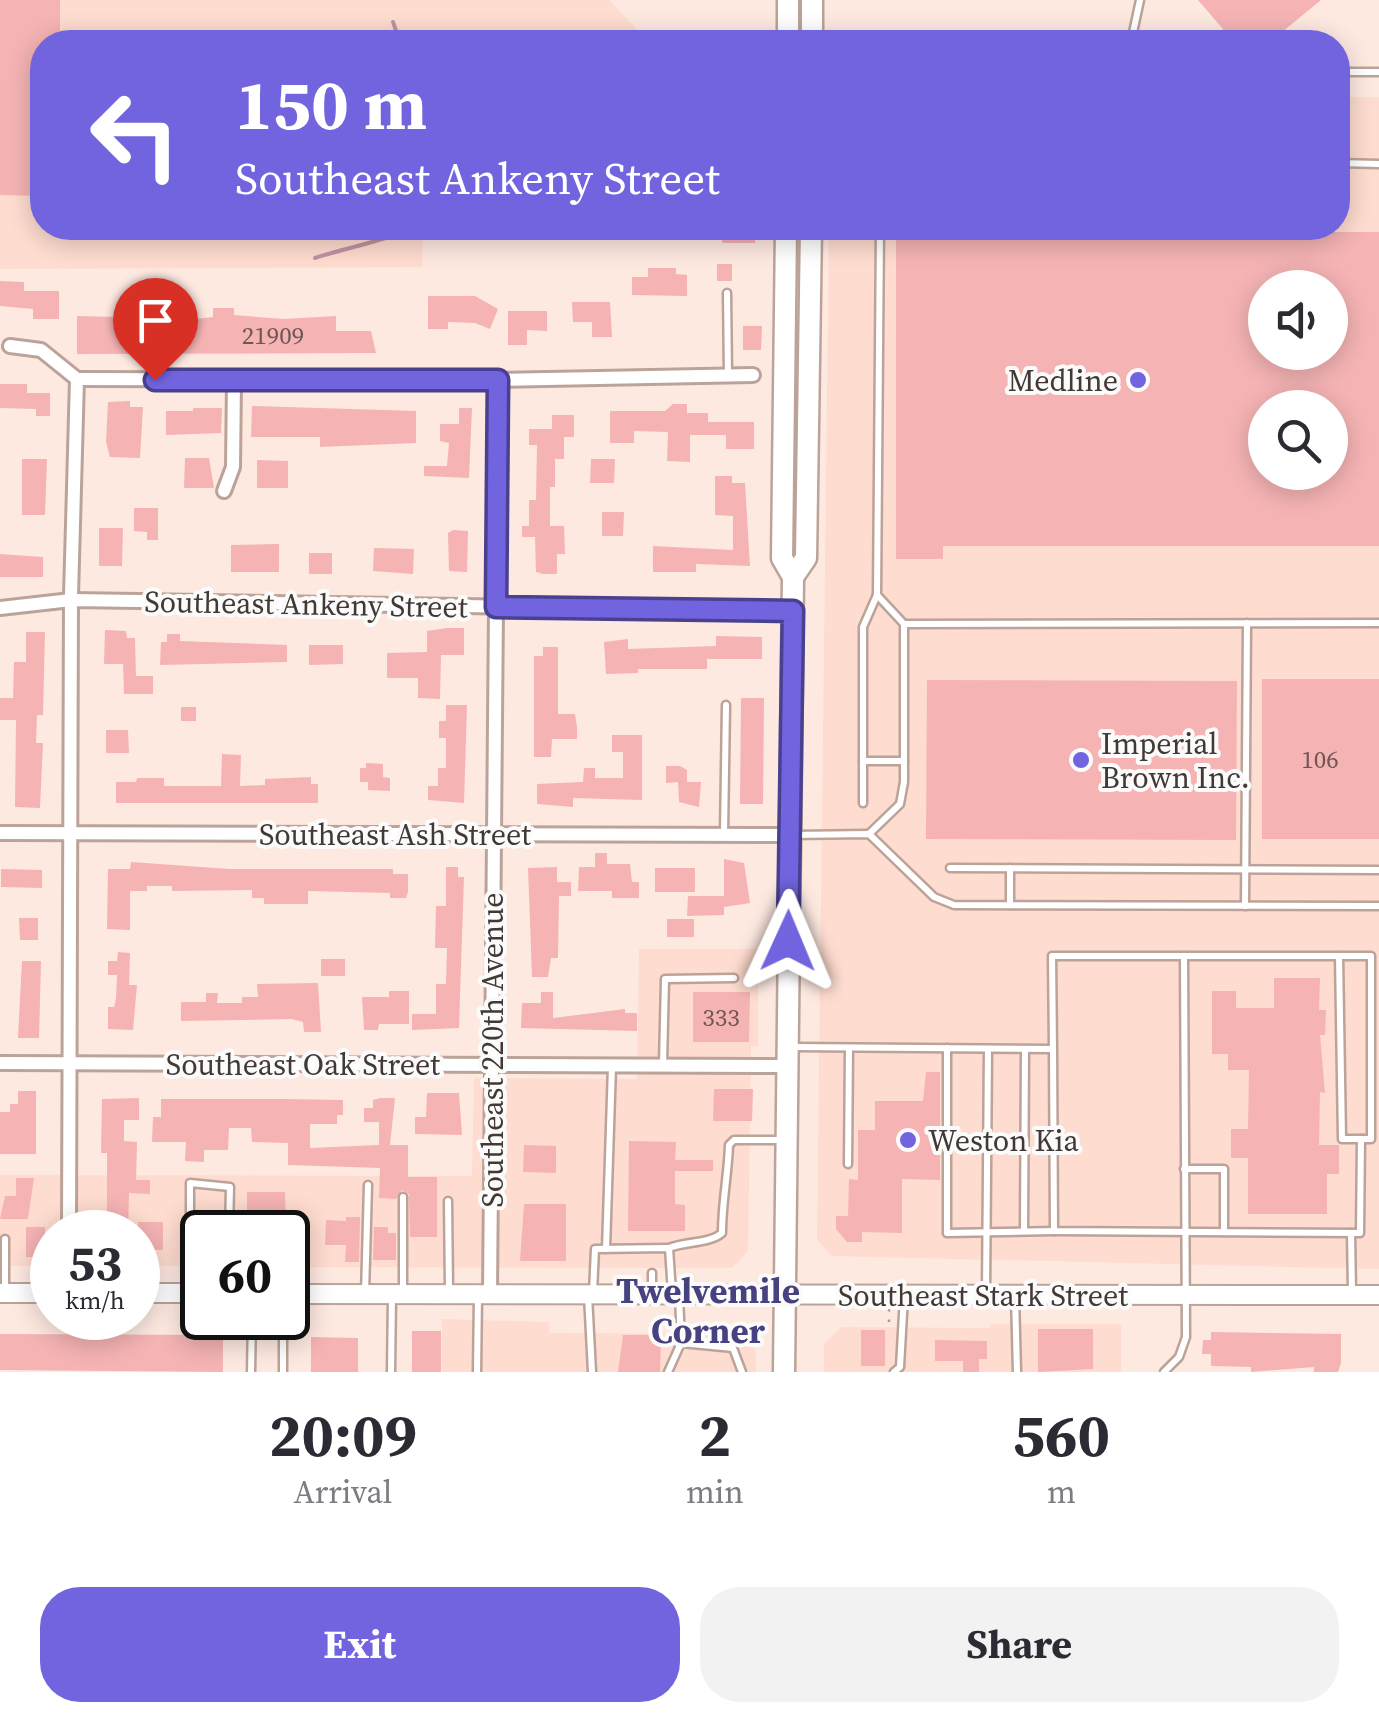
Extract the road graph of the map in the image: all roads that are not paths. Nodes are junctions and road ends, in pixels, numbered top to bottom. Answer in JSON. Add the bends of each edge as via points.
{"nodes":[{"id":1,"x":788,"y":0,"type":"edge"},
{"id":2,"x":812,"y":0,"type":"edge"},
{"id":3,"x":1140,"y":0,"type":"edge"},
{"id":4,"x":788,"y":30,"type":"edge"},
{"id":5,"x":812,"y":30,"type":"edge"},
{"id":6,"x":1134,"y":30,"type":"edge"},
{"id":7,"x":1350,"y":72,"type":"edge"},
{"id":8,"x":1379,"y":72,"type":"edge"},
{"id":9,"x":1350,"y":163,"type":"edge"},
{"id":10,"x":1379,"y":164,"type":"edge"},
{"id":11,"x":786,"y":240,"type":"edge"},
{"id":12,"x":811,"y":240,"type":"edge"},
{"id":13,"x":880,"y":240,"type":"edge"},
{"id":14,"x":727,"y":293,"type":"dead end"},
{"id":15,"x":10,"y":346,"type":"dead end"},
{"id":16,"x":728,"y":376,"type":"junction"},
{"id":17,"x":754,"y":376,"type":"dead end"},
{"id":18,"x":77,"y":379,"type":"junction"},
{"id":19,"x":234,"y":380,"type":"junction"},
{"id":20,"x":498,"y":380,"type":"junction"},
{"id":21,"x":224,"y":491,"type":"dead end"},
{"id":22,"x":793,"y":577,"type":"junction"},
{"id":23,"x":877,"y":595,"type":"junction"},
{"id":24,"x":71,"y":600,"type":"junction"},
{"id":25,"x":496,"y":607,"type":"junction"},
{"id":26,"x":0,"y":608,"type":"edge"},
{"id":27,"x":793,"y":611,"type":"junction"},
{"id":28,"x":1379,"y":623,"type":"edge"},
{"id":29,"x":904,"y":624,"type":"junction"},
{"id":30,"x":1247,"y":624,"type":"junction"},
{"id":31,"x":726,"y":705,"type":"dead end"},
{"id":32,"x":863,"y":760,"type":"junction"},
{"id":33,"x":904,"y":760,"type":"junction"},
{"id":34,"x":863,"y":803,"type":"dead end"},
{"id":35,"x":0,"y":833,"type":"edge"},
{"id":36,"x":70,"y":833,"type":"junction"},
{"id":37,"x":724,"y":834,"type":"junction"},
{"id":38,"x":790,"y":834,"type":"junction"},
{"id":39,"x":869,"y":834,"type":"junction"},
{"id":40,"x":493,"y":836,"type":"junction"},
{"id":41,"x":950,"y":868,"type":"dead end"},
{"id":42,"x":1010,"y":868,"type":"junction"},
{"id":43,"x":1245,"y":870,"type":"junction"},
{"id":44,"x":1379,"y":870,"type":"edge"},
{"id":45,"x":1010,"y":905,"type":"junction"},
{"id":46,"x":1245,"y":906,"type":"junction"},
{"id":47,"x":1379,"y":906,"type":"edge"},
{"id":48,"x":1184,"y":956,"type":"junction"},
{"id":49,"x":1339,"y":956,"type":"junction"},
{"id":50,"x":734,"y":978,"type":"dead end"},
{"id":51,"x":849,"y":1048,"type":"junction"},
{"id":52,"x":947,"y":1048,"type":"junction"},
{"id":53,"x":988,"y":1048,"type":"junction"},
{"id":54,"x":1025,"y":1048,"type":"junction"},
{"id":55,"x":1053,"y":1049,"type":"junction"},
{"id":56,"x":787,"y":1057,"type":"junction"},
{"id":57,"x":0,"y":1063,"type":"edge"},
{"id":58,"x":70,"y":1064,"type":"junction"},
{"id":59,"x":491,"y":1064,"type":"junction"},
{"id":60,"x":612,"y":1065,"type":"junction"},
{"id":61,"x":663,"y":1065,"type":"junction"},
{"id":62,"x":1361,"y":1139,"type":"junction"},
{"id":63,"x":786,"y":1140,"type":"junction"},
{"id":64,"x":848,"y":1164,"type":"dead end"},
{"id":65,"x":1184,"y":1168,"type":"junction"},
{"id":66,"x":368,"y":1185,"type":"dead end"},
{"id":67,"x":403,"y":1198,"type":"dead end"},
{"id":68,"x":448,"y":1201,"type":"dead end"},
{"id":69,"x":69,"y":1210,"type":"edge"},
{"id":70,"x":190,"y":1210,"type":"edge"},
{"id":71,"x":230,"y":1210,"type":"edge"},
{"id":72,"x":1024,"y":1230,"type":"junction"},
{"id":73,"x":1054,"y":1231,"type":"junction"},
{"id":74,"x":987,"y":1232,"type":"junction"},
{"id":75,"x":1184,"y":1232,"type":"junction"},
{"id":76,"x":1224,"y":1232,"type":"junction"},
{"id":77,"x":1351,"y":1233,"type":"junction"},
{"id":78,"x":5,"y":1239,"type":"dead end"},
{"id":79,"x":669,"y":1248,"type":"junction"},
{"id":80,"x":606,"y":1249,"type":"junction"},
{"id":81,"x":652,"y":1273,"type":"dead end"},
{"id":82,"x":3,"y":1293,"type":"edge"},
{"id":83,"x":30,"y":1293,"type":"edge"},
{"id":84,"x":310,"y":1294,"type":"edge"},
{"id":85,"x":365,"y":1294,"type":"junction"},
{"id":86,"x":398,"y":1294,"type":"junction"},
{"id":87,"x":450,"y":1294,"type":"junction"},
{"id":88,"x":484,"y":1294,"type":"junction"},
{"id":89,"x":591,"y":1294,"type":"junction"},
{"id":90,"x":652,"y":1294,"type":"junction"},
{"id":91,"x":676,"y":1294,"type":"junction"},
{"id":92,"x":784,"y":1294,"type":"junction"},
{"id":93,"x":904,"y":1294,"type":"junction"},
{"id":94,"x":986,"y":1295,"type":"junction"},
{"id":95,"x":1015,"y":1295,"type":"junction"},
{"id":96,"x":1185,"y":1295,"type":"junction"},
{"id":97,"x":1352,"y":1295,"type":"junction"},
{"id":98,"x":1379,"y":1295,"type":"edge"},
{"id":99,"x":252,"y":1340,"type":"edge"},
{"id":100,"x":283,"y":1340,"type":"edge"},
{"id":101,"x":681,"y":1342,"type":"junction"},
{"id":102,"x":251,"y":1372,"type":"edge"},
{"id":103,"x":284,"y":1372,"type":"edge"},
{"id":104,"x":392,"y":1372,"type":"edge"},
{"id":105,"x":478,"y":1372,"type":"edge"},
{"id":106,"x":592,"y":1372,"type":"edge"},
{"id":107,"x":668,"y":1372,"type":"edge"},
{"id":108,"x":742,"y":1372,"type":"edge"},
{"id":109,"x":784,"y":1372,"type":"edge"},
{"id":110,"x":894,"y":1372,"type":"edge"},
{"id":111,"x":1016,"y":1372,"type":"edge"},
{"id":112,"x":1164,"y":1372,"type":"edge"}],
"edges":[{"from":1,"to":4,"type":"main road"},
{"from":2,"to":5,"type":"main road"},
{"from":3,"to":6,"type":"lane"},
{"from":7,"to":8,"type":"lane"},
{"from":9,"to":10,"type":"lane"},
{"from":11,"to":22,"type":"main road","via":[[782,558]]},
{"from":12,"to":22,"type":"main road","via":[[806,558]]},
{"from":13,"to":23,"type":"lane"},
{"from":14,"to":16,"type":"lane"},
{"from":15,"to":18,"type":"street","via":[[42,350]]},
{"from":16,"to":17,"type":"street"},
{"from":16,"to":20,"type":"street"},
{"from":18,"to":19,"type":"street"},
{"from":18,"to":24,"type":"street"},
{"from":19,"to":20,"type":"street"},
{"from":19,"to":21,"type":"street","via":[[233,467]]},
{"from":20,"to":25,"type":"street","name":"Southeast 220th Avenue"},
{"from":22,"to":27,"type":"main road"},
{"from":23,"to":29,"type":"lane"},
{"from":23,"to":32,"type":"lane","via":[[863,627]]},
{"from":24,"to":25,"type":"street","name":"Southeast Ankeny Street"},
{"from":24,"to":26,"type":"street","name":"Southeast Ankeny Street"},
{"from":24,"to":36,"type":"street"},
{"from":25,"to":27,"type":"street","name":"Southeast Ankeny Street"},
{"from":25,"to":40,"type":"street","name":"Southeast 220th Avenue"},
{"from":27,"to":38,"type":"main road"},
{"from":28,"to":30,"type":"lane"},
{"from":29,"to":30,"type":"lane"},
{"from":29,"to":33,"type":"lane"},
{"from":30,"to":43,"type":"lane"},
{"from":31,"to":37,"type":"lane"},
{"from":32,"to":33,"type":"lane"},
{"from":32,"to":34,"type":"lane"},
{"from":33,"to":39,"type":"lane","via":[[900,804]]},
{"from":35,"to":36,"type":"street","name":"Southeast Ash Street"},
{"from":36,"to":40,"type":"street","name":"Southeast Ash Street"},
{"from":36,"to":58,"type":"street"},
{"from":37,"to":38,"type":"street","name":"Southeast Ash Street"},
{"from":37,"to":40,"type":"street","name":"Southeast Ash Street"},
{"from":38,"to":39,"type":"lane"},
{"from":38,"to":56,"type":"main road"},
{"from":39,"to":45,"type":"lane","via":[[934,897],[954,905]]},
{"from":40,"to":59,"type":"street","name":"Southeast 220th Avenue"},
{"from":41,"to":42,"type":"lane"},
{"from":42,"to":43,"type":"lane"},
{"from":42,"to":45,"type":"lane"},
{"from":43,"to":44,"type":"lane"},
{"from":43,"to":46,"type":"lane"},
{"from":45,"to":46,"type":"lane"},
{"from":46,"to":47,"type":"lane"},
{"from":48,"to":49,"type":"lane"},
{"from":48,"to":55,"type":"lane","via":[[1052,956]]},
{"from":48,"to":65,"type":"lane"},
{"from":49,"to":62,"type":"lane","via":[[1342,1139]]},
{"from":49,"to":62,"type":"lane","via":[[1371,956],[1371,1139]]},
{"from":50,"to":61,"type":"lane","via":[[665,979]]},
{"from":51,"to":52,"type":"lane"},
{"from":51,"to":56,"type":"lane"},
{"from":51,"to":64,"type":"lane"},
{"from":52,"to":53,"type":"lane"},
{"from":52,"to":74,"type":"lane","via":[[947,1232]]},
{"from":53,"to":54,"type":"lane"},
{"from":53,"to":74,"type":"lane"},
{"from":54,"to":55,"type":"lane"},
{"from":54,"to":72,"type":"lane"},
{"from":55,"to":73,"type":"lane"},
{"from":56,"to":61,"type":"street","name":"Southeast Oak Street"},
{"from":56,"to":63,"type":"main road"},
{"from":57,"to":58,"type":"street","name":"Southeast Oak Street"},
{"from":58,"to":59,"type":"street","name":"Southeast Oak Street"},
{"from":58,"to":69,"type":"street"},
{"from":59,"to":60,"type":"street","name":"Southeast Oak Street"},
{"from":59,"to":88,"type":"street","name":"Southeast 220th Avenue"},
{"from":60,"to":61,"type":"street","name":"Southeast Oak Street"},
{"from":60,"to":80,"type":"lane"},
{"from":62,"to":77,"type":"lane","via":[[1360,1233]]},
{"from":63,"to":79,"type":"lane","via":[[734,1140],[722,1188],[722,1232],[714,1240]]},
{"from":63,"to":92,"type":"main road"},
{"from":65,"to":75,"type":"lane"},
{"from":65,"to":76,"type":"lane","via":[[1224,1169]]},
{"from":66,"to":85,"type":"lane"},
{"from":67,"to":86,"type":"lane"},
{"from":68,"to":87,"type":"lane"},
{"from":70,"to":71,"type":"lane","via":[[190,1183],[230,1188]]},
{"from":72,"to":73,"type":"lane"},
{"from":72,"to":74,"type":"lane"},
{"from":73,"to":75,"type":"lane"},
{"from":74,"to":94,"type":"lane"},
{"from":75,"to":76,"type":"lane"},
{"from":75,"to":96,"type":"lane"},
{"from":76,"to":77,"type":"lane"},
{"from":77,"to":97,"type":"lane"},
{"from":78,"to":82,"type":"lane"},
{"from":79,"to":80,"type":"lane"},
{"from":79,"to":91,"type":"lane"},
{"from":80,"to":89,"type":"lane","via":[[596,1249]]},
{"from":81,"to":90,"type":"lane"},
{"from":82,"to":83,"type":"main road"},
{"from":84,"to":85,"type":"main road","name":"Southeast Stark Street"},
{"from":85,"to":86,"type":"main road","name":"Southeast Stark Street"},
{"from":86,"to":87,"type":"main road","name":"Southeast Stark Street"},
{"from":86,"to":104,"type":"lane"},
{"from":87,"to":88,"type":"main road","name":"Southeast Stark Street"},
{"from":88,"to":89,"type":"main road","name":"Southeast Stark Street"},
{"from":88,"to":105,"type":"lane"},
{"from":89,"to":90,"type":"main road","name":"Southeast Stark Street"},
{"from":89,"to":106,"type":"lane"},
{"from":90,"to":91,"type":"main road","name":"Southeast Stark Street"},
{"from":91,"to":92,"type":"main road","name":"Southeast Stark Street"},
{"from":91,"to":101,"type":"lane"},
{"from":92,"to":93,"type":"main road","name":"Southeast Stark Street"},
{"from":92,"to":109,"type":"main road"},
{"from":93,"to":94,"type":"main road","name":"Southeast Stark Street"},
{"from":93,"to":110,"type":"lane","via":[[900,1367]]},
{"from":94,"to":95,"type":"main road","name":"Southeast Stark Street"},
{"from":95,"to":96,"type":"main road","name":"Southeast Stark Street"},
{"from":95,"to":111,"type":"lane"},
{"from":96,"to":97,"type":"main road","name":"Southeast Stark Street"},
{"from":96,"to":112,"type":"lane","via":[[1184,1348]]},
{"from":97,"to":98,"type":"main road","name":"Southeast Stark Street"},
{"from":99,"to":102,"type":"lane"},
{"from":100,"to":103,"type":"lane"},
{"from":101,"to":107,"type":"lane"},
{"from":101,"to":108,"type":"lane","via":[[733,1348]]}]}
